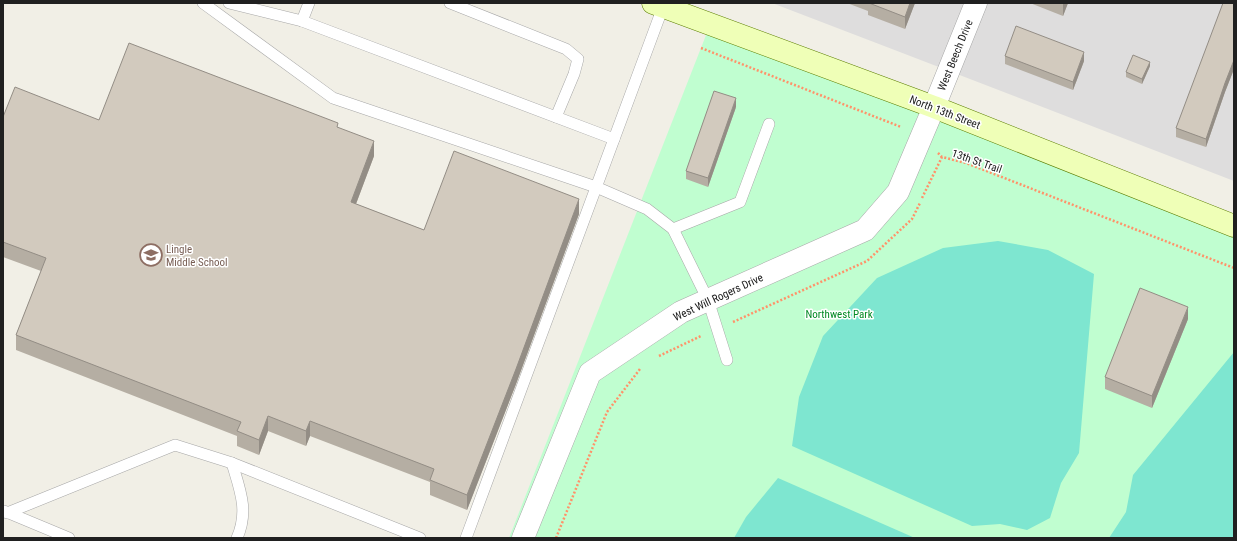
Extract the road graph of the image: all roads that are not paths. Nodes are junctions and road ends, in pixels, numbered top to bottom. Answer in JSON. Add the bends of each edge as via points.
{"nodes":[{"id":1,"x":204,"y":3,"type":"edge"},
{"id":2,"x":229,"y":3,"type":"edge"},
{"id":3,"x":310,"y":3,"type":"edge"},
{"id":4,"x":450,"y":3,"type":"edge"},
{"id":5,"x":976,"y":3,"type":"edge"},
{"id":6,"x":658,"y":5,"type":"edge"},
{"id":7,"x":302,"y":22,"type":"junction"},
{"id":8,"x":934,"y":107,"type":"junction"},
{"id":9,"x":556,"y":117,"type":"junction"},
{"id":10,"x":769,"y":124,"type":"dead end"},
{"id":11,"x":614,"y":138,"type":"junction"},
{"id":12,"x":596,"y":188,"type":"junction"},
{"id":13,"x":1233,"y":223,"type":"edge"},
{"id":14,"x":673,"y":230,"type":"junction"},
{"id":15,"x":708,"y":300,"type":"junction"},
{"id":16,"x":727,"y":360,"type":"dead end"},
{"id":17,"x":232,"y":463,"type":"junction"},
{"id":18,"x":5,"y":512,"type":"edge"},
{"id":19,"x":69,"y":538,"type":"edge"},
{"id":20,"x":237,"y":538,"type":"edge"},
{"id":21,"x":420,"y":538,"type":"edge"},
{"id":22,"x":466,"y":538,"type":"edge"},
{"id":23,"x":523,"y":538,"type":"edge"}],
"edges":[{"from":1,"to":12,"type":"lane","via":[[333,98]]},
{"from":2,"to":7,"type":"lane"},
{"from":3,"to":7,"type":"lane"},
{"from":4,"to":9,"type":"lane","via":[[566,49],[578,59]]},
{"from":5,"to":8,"type":"street","name":"West Beech Drive"},
{"from":6,"to":8,"type":"main road","name":"North 13th Street"},
{"from":6,"to":11,"type":"lane"},
{"from":7,"to":9,"type":"lane"},
{"from":8,"to":13,"type":"main road","name":"North 13th Street"},
{"from":8,"to":15,"type":"street","name":"West Will Rogers Drive","via":[[898,192],[865,230]]},
{"from":9,"to":11,"type":"lane"},
{"from":10,"to":14,"type":"lane","via":[[740,202]]},
{"from":11,"to":12,"type":"lane"},
{"from":12,"to":14,"type":"lane","via":[[647,210]]},
{"from":12,"to":22,"type":"lane"},
{"from":14,"to":15,"type":"lane"},
{"from":15,"to":16,"type":"lane"},
{"from":15,"to":23,"type":"street","name":"West Will Rogers Drive","via":[[681,312],[590,373]]},
{"from":17,"to":18,"type":"lane","via":[[175,445]]},
{"from":17,"to":20,"type":"lane","via":[[243,499],[242,527]]},
{"from":17,"to":21,"type":"lane"},
{"from":18,"to":19,"type":"lane"}]}
